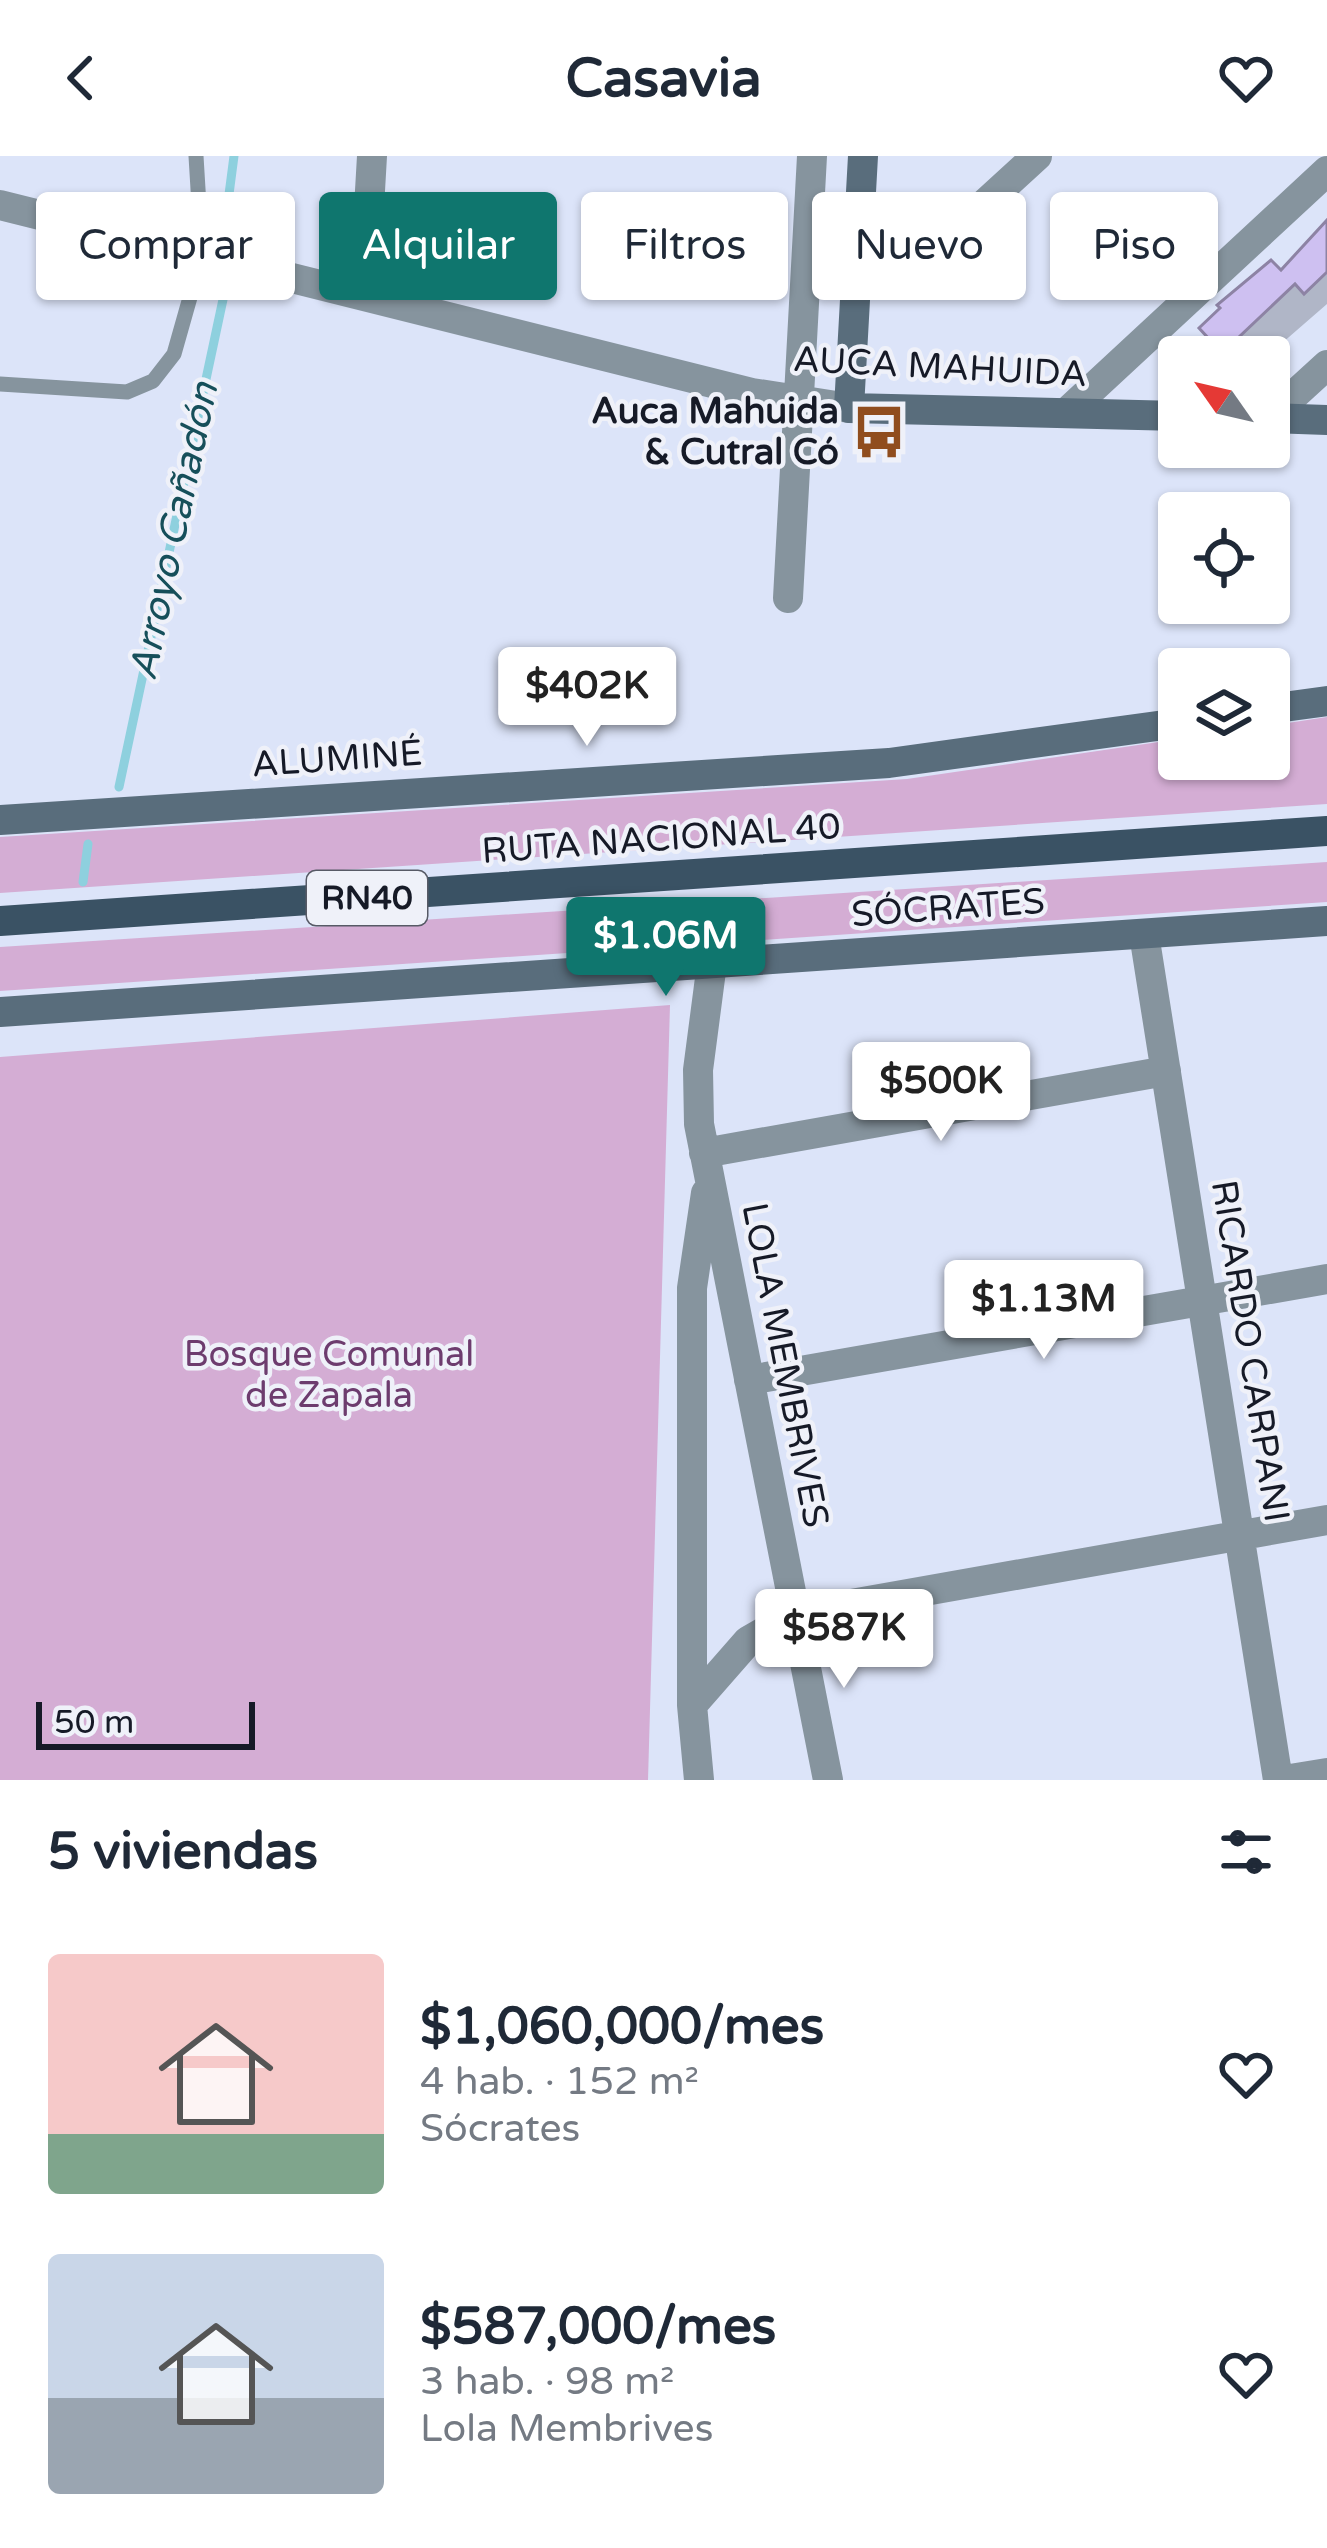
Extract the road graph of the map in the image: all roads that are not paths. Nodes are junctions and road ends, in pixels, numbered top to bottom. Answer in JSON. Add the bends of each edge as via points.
{"nodes":[{"id":1,"x":196,"y":156,"type":"edge"},
{"id":2,"x":372,"y":156,"type":"edge"},
{"id":3,"x":812,"y":156,"type":"edge"},
{"id":4,"x":863,"y":156,"type":"edge"},
{"id":5,"x":1037,"y":156,"type":"edge"},
{"id":6,"x":1327,"y":171,"type":"edge"},
{"id":7,"x":198,"y":192,"type":"edge"},
{"id":8,"x":370,"y":192,"type":"edge"},
{"id":9,"x":861,"y":192,"type":"edge"},
{"id":10,"x":998,"y":192,"type":"edge"},
{"id":11,"x":0,"y":205,"type":"edge"},
{"id":12,"x":36,"y":214,"type":"edge"},
{"id":13,"x":189,"y":300,"type":"edge"},
{"id":14,"x":384,"y":300,"type":"edge"},
{"id":15,"x":855,"y":300,"type":"edge"},
{"id":16,"x":1327,"y":364,"type":"edge"},
{"id":17,"x":0,"y":384,"type":"edge"},
{"id":18,"x":1290,"y":398,"type":"edge"},
{"id":19,"x":799,"y":402,"type":"junction"},
{"id":20,"x":849,"y":408,"type":"junction"},
{"id":21,"x":1066,"y":413,"type":"junction"},
{"id":22,"x":1158,"y":415,"type":"edge"},
{"id":23,"x":1290,"y":419,"type":"edge"},
{"id":24,"x":1327,"y":420,"type":"edge"},
{"id":25,"x":788,"y":598,"type":"dead end"},
{"id":26,"x":1327,"y":700,"type":"edge"},
{"id":27,"x":1290,"y":706,"type":"edge"},
{"id":28,"x":1158,"y":726,"type":"edge"},
{"id":29,"x":0,"y":820,"type":"edge"},
{"id":30,"x":1327,"y":831,"type":"edge"},
{"id":31,"x":0,"y":921,"type":"edge"},
{"id":32,"x":1327,"y":921,"type":"edge"},
{"id":33,"x":1144,"y":934,"type":"junction"},
{"id":34,"x":712,"y":963,"type":"junction"},
{"id":35,"x":0,"y":1012,"type":"edge"},
{"id":36,"x":1166,"y":1071,"type":"junction"},
{"id":37,"x":706,"y":1167,"type":"junction"},
{"id":38,"x":1327,"y":1279,"type":"edge"},
{"id":39,"x":1202,"y":1301,"type":"junction"},
{"id":40,"x":749,"y":1380,"type":"junction"},
{"id":41,"x":1327,"y":1520,"type":"edge"},
{"id":42,"x":1239,"y":1535,"type":"junction"},
{"id":43,"x":795,"y":1614,"type":"junction"},
{"id":44,"x":692,"y":1705,"type":"junction"},
{"id":45,"x":1327,"y":1773,"type":"edge"},
{"id":46,"x":699,"y":1780,"type":"edge"},
{"id":47,"x":828,"y":1780,"type":"edge"},
{"id":48,"x":1281,"y":1780,"type":"edge"}],
"edges":[{"from":1,"to":7,"type":"lane"},
{"from":2,"to":8,"type":"street"},
{"from":3,"to":19,"type":"street"},
{"from":4,"to":9,"type":"street"},
{"from":5,"to":10,"type":"street"},
{"from":6,"to":21,"type":"street"},
{"from":11,"to":12,"type":"street","name":"AUCA MAHUIDA"},
{"from":13,"to":17,"type":"lane","via":[[174,355],[153,380],[127,392]]},
{"from":14,"to":19,"type":"street","name":"AUCA MAHUIDA"},
{"from":15,"to":20,"type":"street"},
{"from":16,"to":18,"type":"street"},
{"from":19,"to":20,"type":"street","name":"AUCA MAHUIDA"},
{"from":19,"to":25,"type":"street"},
{"from":20,"to":21,"type":"street","name":"AUCA MAHUIDA"},
{"from":21,"to":22,"type":"street","name":"AUCA MAHUIDA"},
{"from":23,"to":24,"type":"street"},
{"from":26,"to":27,"type":"street"},
{"from":28,"to":29,"type":"street","name":"ALUMINÉ","via":[[889,763]]},
{"from":30,"to":31,"type":"main road","name":"RUTA NACIONAL 40","number":"RN40"},
{"from":32,"to":33,"type":"street","name":"SÓCRATES"},
{"from":33,"to":34,"type":"street","name":"SÓCRATES"},
{"from":33,"to":36,"type":"street","name":"RICARDO CARPANI"},
{"from":34,"to":35,"type":"street","name":"SÓCRATES"},
{"from":34,"to":37,"type":"street","name":"LOLA MEMBRIVES","via":[[698,1070]]},
{"from":36,"to":37,"type":"street"},
{"from":36,"to":39,"type":"street","name":"RICARDO CARPANI"},
{"from":37,"to":40,"type":"street","name":"LOLA MEMBRIVES"},
{"from":37,"to":44,"type":"street","via":[[692,1288]]},
{"from":38,"to":39,"type":"street"},
{"from":39,"to":40,"type":"street"},
{"from":39,"to":42,"type":"street","name":"RICARDO CARPANI"},
{"from":40,"to":43,"type":"street","name":"LOLA MEMBRIVES"},
{"from":41,"to":42,"type":"street"},
{"from":42,"to":43,"type":"street"},
{"from":42,"to":48,"type":"street","name":"RICARDO CARPANI"},
{"from":43,"to":44,"type":"street","via":[[748,1641]]},
{"from":43,"to":47,"type":"street","name":"LOLA MEMBRIVES"},
{"from":44,"to":46,"type":"street"},
{"from":45,"to":48,"type":"street"}]}
